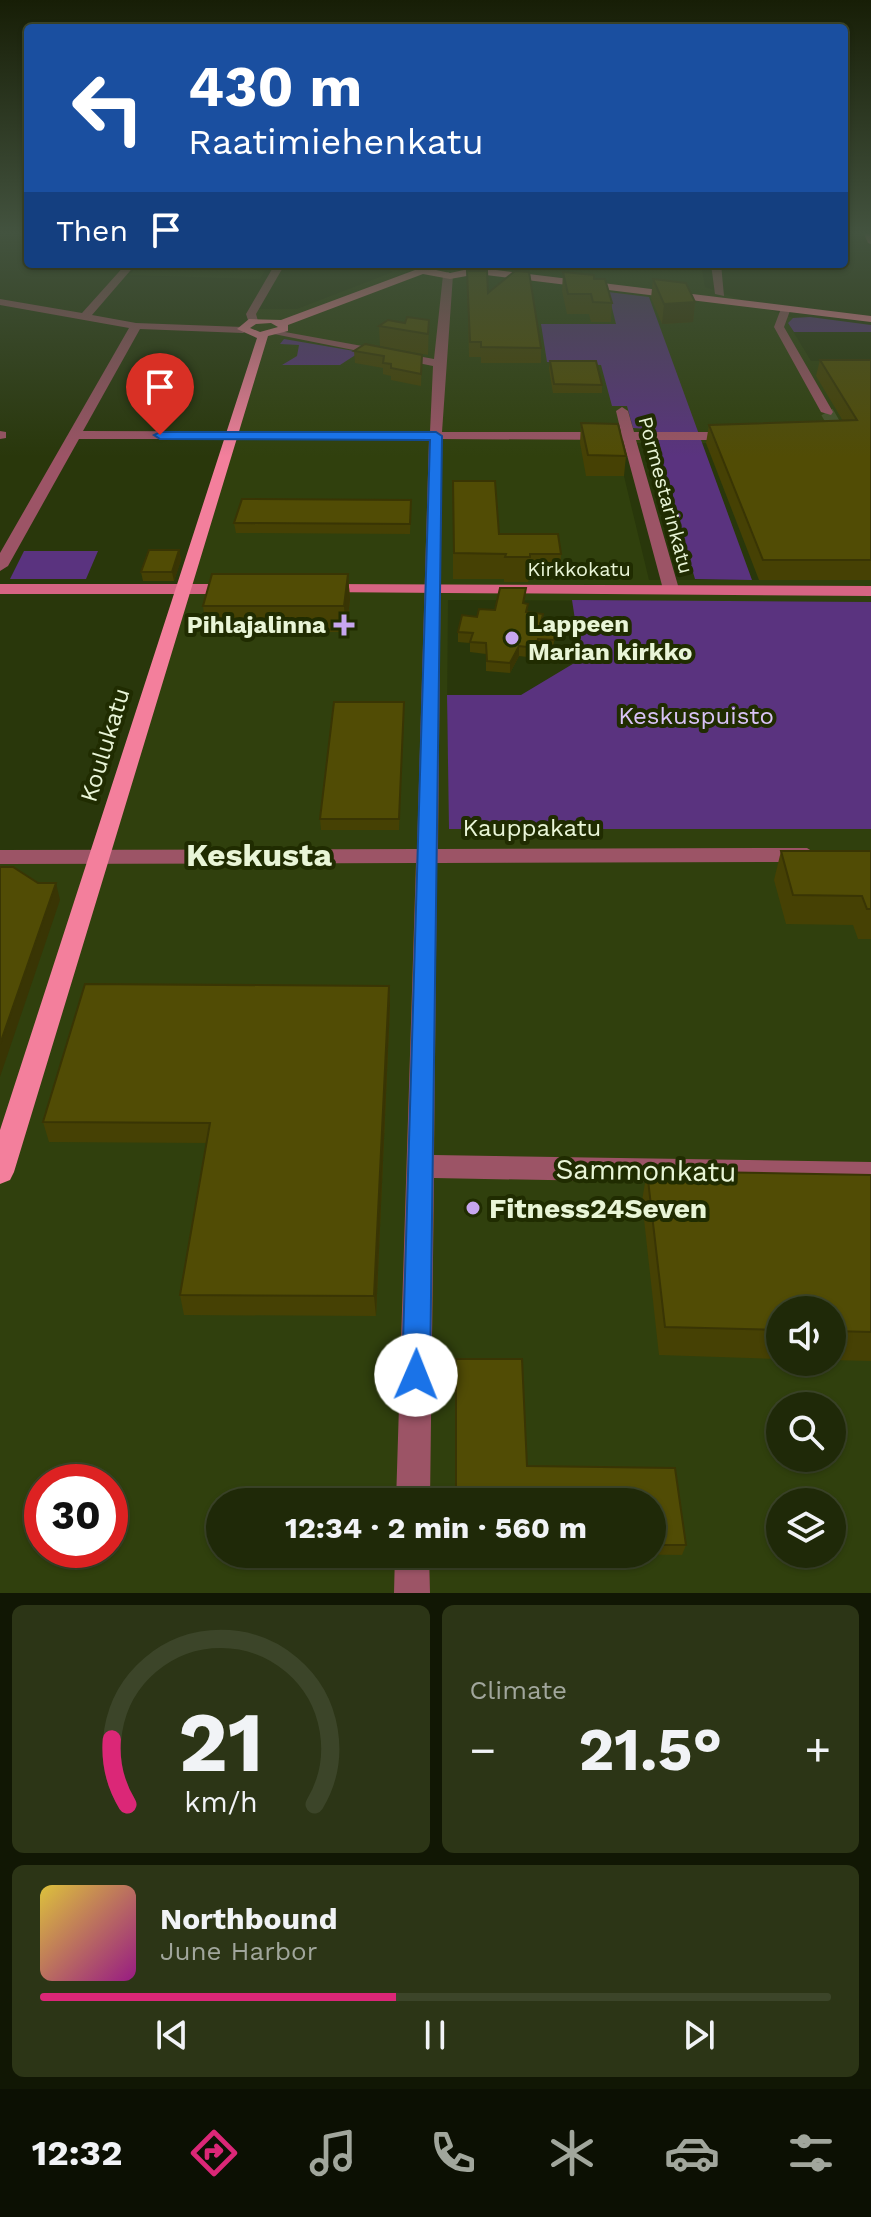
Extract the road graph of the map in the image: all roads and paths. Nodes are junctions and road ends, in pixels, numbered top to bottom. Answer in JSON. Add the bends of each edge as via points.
{"nodes":[{"id":1,"x":36,"y":308,"type":"edge"},
{"id":2,"x":92,"y":308,"type":"edge"},
{"id":3,"x":254,"y":308,"type":"edge"},
{"id":4,"x":323,"y":308,"type":"edge"},
{"id":5,"x":443,"y":308,"type":"edge"},
{"id":6,"x":786,"y":308,"type":"edge"},
{"id":7,"x":789,"y":308,"type":"edge"},
{"id":8,"x":840,"y":308,"type":"edge"},
{"id":9,"x":871,"y":312,"type":"edge"},
{"id":10,"x":84,"y":317,"type":"junction"},
{"id":11,"x":871,"y":319,"type":"edge"},
{"id":12,"x":253,"y":321,"type":"junction"},
{"id":13,"x":136,"y":326,"type":"junction"},
{"id":14,"x":243,"y":330,"type":"junction"},
{"id":15,"x":273,"y":330,"type":"junction"},
{"id":16,"x":438,"y":363,"type":"junction"},
{"id":17,"x":802,"y":368,"type":"junction"},
{"id":18,"x":818,"y":368,"type":"edge"},
{"id":19,"x":622,"y":411,"type":"dead end"},
{"id":20,"x":827,"y":412,"type":"tunnel mouth"},
{"id":21,"x":74,"y":435,"type":"junction"},
{"id":22,"x":232,"y":436,"type":"junction"},
{"id":23,"x":436,"y":436,"type":"junction"},
{"id":24,"x":629,"y":436,"type":"junction"},
{"id":25,"x":751,"y":436,"type":"edge"},
{"id":26,"x":61,"y":459,"type":"junction"},
{"id":27,"x":0,"y":545,"type":"edge"},
{"id":28,"x":0,"y":566,"type":"edge"},
{"id":29,"x":0,"y":589,"type":"edge"},
{"id":30,"x":185,"y":589,"type":"junction"},
{"id":31,"x":254,"y":589,"type":"edge"},
{"id":32,"x":313,"y":589,"type":"edge"},
{"id":33,"x":432,"y":589,"type":"junction"},
{"id":34,"x":671,"y":589,"type":"junction"},
{"id":35,"x":871,"y":591,"type":"edge"},
{"id":36,"x":426,"y":854,"type":"junction"},
{"id":37,"x":823,"y":855,"type":"edge"},
{"id":38,"x":99,"y":856,"type":"junction"},
{"id":39,"x":0,"y":857,"type":"edge"},
{"id":40,"x":420,"y":1166,"type":"junction"},
{"id":41,"x":0,"y":1172,"type":"edge"},
{"id":42,"x":871,"y":1174,"type":"edge"},
{"id":43,"x":413,"y":1488,"type":"edge"},
{"id":44,"x":412,"y":1568,"type":"edge"},
{"id":45,"x":412,"y":1593,"type":"edge"}],
"edges":[{"from":1,"to":10,"type":"street"},
{"from":2,"to":10,"type":"street"},
{"from":3,"to":12,"type":"street"},
{"from":4,"to":15,"type":"main road"},
{"from":5,"to":16,"type":"street"},
{"from":6,"to":17,"type":"street","via":[[779,327]]},
{"from":7,"to":11,"type":"main road"},
{"from":8,"to":9,"type":"main road"},
{"from":10,"to":13,"type":"street"},
{"from":12,"to":14,"type":"main road"},
{"from":12,"to":15,"type":"main road"},
{"from":13,"to":14,"type":"street"},
{"from":13,"to":21,"type":"street"},
{"from":14,"to":15,"type":"main road"},
{"from":15,"to":16,"type":"street"},
{"from":15,"to":22,"type":"main road","name":"Koulukatu"},
{"from":16,"to":23,"type":"street"},
{"from":17,"to":18,"type":"street"},
{"from":17,"to":20,"type":"street"},
{"from":19,"to":24,"type":"street","name":"Pormestarinkatu"},
{"from":21,"to":22,"type":"street"},
{"from":21,"to":26,"type":"street"},
{"from":22,"to":23,"type":"street"},
{"from":22,"to":30,"type":"main road","name":"Koulukatu"},
{"from":23,"to":24,"type":"street"},
{"from":23,"to":33,"type":"street"},
{"from":24,"to":25,"type":"street"},
{"from":24,"to":34,"type":"street","name":"Pormestarinkatu"},
{"from":26,"to":27,"type":"street","via":[[37,481]]},
{"from":26,"to":28,"type":"street"},
{"from":29,"to":30,"type":"street"},
{"from":30,"to":31,"type":"street"},
{"from":30,"to":38,"type":"main road","name":"Koulukatu"},
{"from":32,"to":33,"type":"street","name":"Kirkkokatu"},
{"from":33,"to":34,"type":"street","name":"Kirkkokatu"},
{"from":33,"to":36,"type":"street"},
{"from":34,"to":35,"type":"street","name":"Kirkkokatu"},
{"from":36,"to":37,"type":"street","name":"Kauppakatu"},
{"from":36,"to":38,"type":"street","name":"Kauppakatu"},
{"from":36,"to":40,"type":"street"},
{"from":38,"to":39,"type":"street","name":"Kauppakatu"},
{"from":38,"to":41,"type":"main road","name":"Koulukatu"},
{"from":40,"to":42,"type":"street","name":"Sammonkatu"},
{"from":40,"to":43,"type":"street"},
{"from":44,"to":45,"type":"street"}]}
